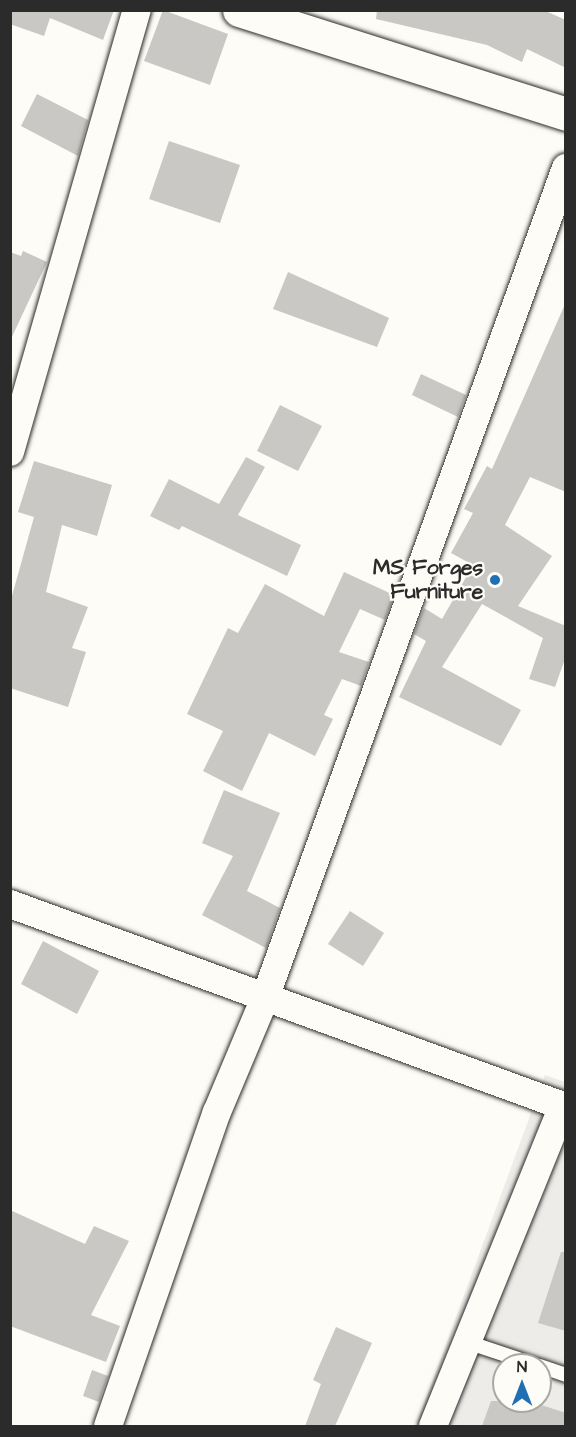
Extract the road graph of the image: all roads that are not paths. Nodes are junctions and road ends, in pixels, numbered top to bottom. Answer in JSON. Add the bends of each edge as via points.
{"nodes":[{"id":1,"x":137,"y":10,"type":"edge"},
{"id":2,"x":239,"y":10,"type":"edge"},
{"id":3,"x":566,"y":114,"type":"edge"},
{"id":4,"x":566,"y":168,"type":"edge"},
{"id":5,"x":10,"y":452,"type":"edge"},
{"id":6,"x":10,"y":903,"type":"edge"},
{"id":7,"x":264,"y":998,"type":"junction"},
{"id":8,"x":564,"y":1106,"type":"edge"},
{"id":9,"x":470,"y":1343,"type":"junction"},
{"id":10,"x":500,"y":1353,"type":"edge"},
{"id":11,"x":108,"y":1426,"type":"edge"},
{"id":12,"x":433,"y":1426,"type":"edge"}],
"edges":[{"from":1,"to":5,"type":"street"},
{"from":2,"to":3,"type":"street"},
{"from":4,"to":7,"type":"street"},
{"from":6,"to":7,"type":"street"},
{"from":7,"to":8,"type":"street"},
{"from":7,"to":11,"type":"street","via":[[217,1112]]},
{"from":8,"to":9,"type":"street"},
{"from":9,"to":10,"type":"lane"},
{"from":9,"to":12,"type":"street"}]}
